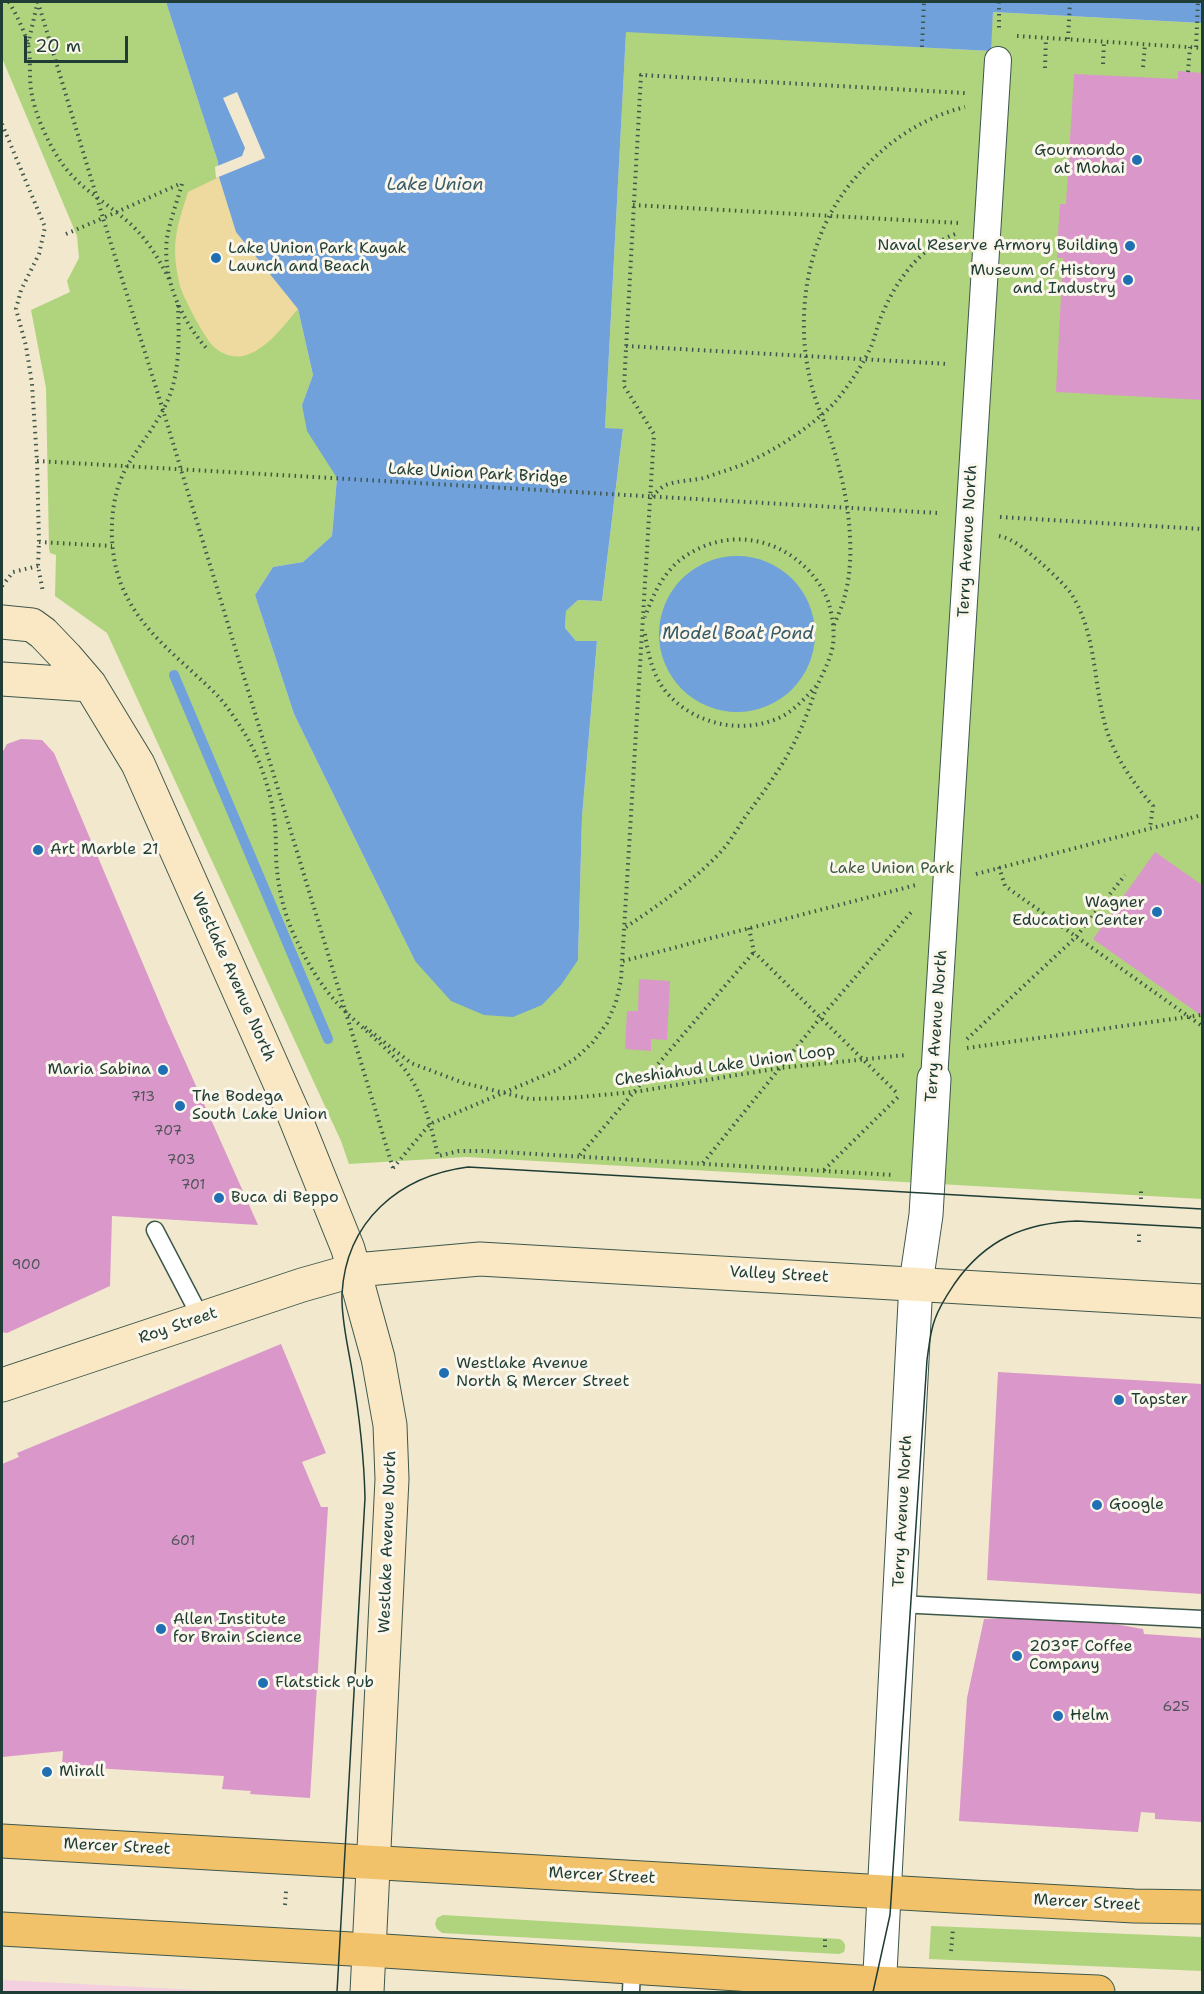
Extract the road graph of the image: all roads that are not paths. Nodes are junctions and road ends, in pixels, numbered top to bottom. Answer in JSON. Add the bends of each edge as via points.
{"nodes":[{"id":1,"x":999,"y":47,"type":"road end"},
{"id":2,"x":2,"y":622,"type":"edge"},
{"id":3,"x":2,"y":679,"type":"edge"},
{"id":4,"x":90,"y":685,"type":"junction"},
{"id":5,"x":942,"y":1060,"type":"joint"},
{"id":6,"x":155,"y":1230,"type":"dead end"},
{"id":7,"x":355,"y":1270,"type":"junction"},
{"id":8,"x":916,"y":1283,"type":"junction"},
{"id":9,"x":1203,"y":1300,"type":"edge"},
{"id":10,"x":201,"y":1318,"type":"junction"},
{"id":11,"x":2,"y":1386,"type":"edge"},
{"id":12,"x":898,"y":1604,"type":"junction"},
{"id":13,"x":1203,"y":1619,"type":"edge"},
{"id":14,"x":2,"y":1841,"type":"edge"},
{"id":15,"x":374,"y":1862,"type":"junction"},
{"id":16,"x":885,"y":1892,"type":"junction"},
{"id":17,"x":1203,"y":1907,"type":"edge"},
{"id":18,"x":2,"y":1929,"type":"edge"},
{"id":19,"x":369,"y":1950,"type":"junction"},
{"id":20,"x":632,"y":1980,"type":"edge"},
{"id":21,"x":879,"y":1988,"type":"edge"},
{"id":22,"x":367,"y":1992,"type":"edge"},
{"id":23,"x":1098,"y":1992,"type":"edge"}],
"edges":[{"from":1,"to":5,"type":"street","name":"Terry Avenue North","via":[[969,522]]},
{"from":2,"to":4,"type":"main road","name":"Westlake Avenue North","via":[[32,625]]},
{"from":3,"to":4,"type":"main road"},
{"from":4,"to":7,"type":"main road","name":"Westlake Avenue North","via":[[138,764],[294,1115]]},
{"from":5,"to":8,"type":"street","name":"Terry Avenue North"},
{"from":6,"to":10,"type":"lane"},
{"from":7,"to":8,"type":"main road","name":"Valley Street","via":[[480,1259]]},
{"from":7,"to":10,"type":"main road","name":"Roy Street"},
{"from":7,"to":15,"type":"main road","name":"Westlake Avenue North","via":[[378,1358],[390,1425],[392,1479]]},
{"from":8,"to":9,"type":"main road","name":"Valley Street"},
{"from":8,"to":12,"type":"street","name":"Terry Avenue North"},
{"from":10,"to":11,"type":"main road","name":"Roy Street"},
{"from":12,"to":13,"type":"lane"},
{"from":12,"to":16,"type":"street","name":"Terry Avenue North"},
{"from":14,"to":15,"type":"main road","name":"Mercer Street"},
{"from":15,"to":16,"type":"main road","name":"Mercer Street"},
{"from":15,"to":19,"type":"main road","name":"Westlake Avenue North"},
{"from":16,"to":17,"type":"main road","name":"Mercer Street"},
{"from":16,"to":21,"type":"street","name":"Terry Avenue North"},
{"from":18,"to":19,"type":"main road"},
{"from":19,"to":20,"type":"main road"},
{"from":19,"to":22,"type":"main road","name":"Westlake Avenue North"},
{"from":20,"to":21,"type":"main road"},
{"from":21,"to":23,"type":"main road"}]}
